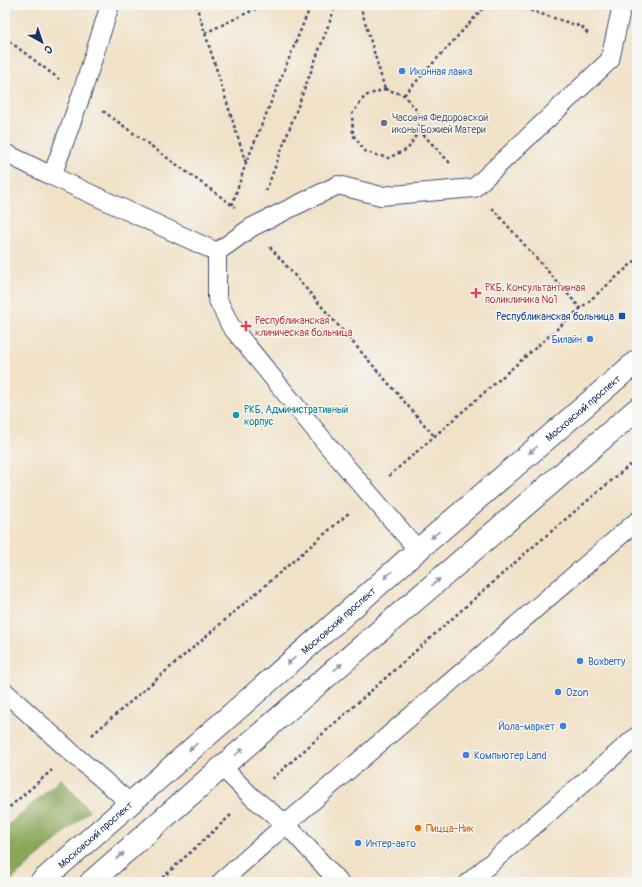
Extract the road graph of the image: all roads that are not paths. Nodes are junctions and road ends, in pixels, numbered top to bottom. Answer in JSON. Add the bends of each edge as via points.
{"nodes":[{"id":1,"x":110,"y":5,"type":"edge"},
{"id":2,"x":622,"y":5,"type":"edge"},
{"id":3,"x":5,"y":153,"type":"edge"},
{"id":4,"x":52,"y":176,"type":"junction"},
{"id":5,"x":216,"y":252,"type":"junction"},
{"id":6,"x":637,"y":361,"type":"edge"},
{"id":7,"x":637,"y":409,"type":"edge"},
{"id":8,"x":637,"y":522,"type":"edge"},
{"id":9,"x":418,"y":550,"type":"junction"},
{"id":10,"x":5,"y":692,"type":"edge"},
{"id":11,"x":637,"y":736,"type":"edge"},
{"id":12,"x":222,"y":767,"type":"junction"},
{"id":13,"x":130,"y":803,"type":"junction"},
{"id":14,"x":286,"y":824,"type":"junction"},
{"id":15,"x":42,"y":882,"type":"edge"},
{"id":16,"x":91,"y":882,"type":"edge"},
{"id":17,"x":221,"y":882,"type":"edge"},
{"id":18,"x":339,"y":882,"type":"edge"},
{"id":19,"x":469,"y":882,"type":"edge"}],
"edges":[{"from":1,"to":4,"type":"lane"},
{"from":2,"to":5,"type":"lane","via":[[610,60],[474,188],[381,196],[338,186],[252,227]]},
{"from":3,"to":4,"type":"lane"},
{"from":4,"to":5,"type":"lane"},
{"from":5,"to":9,"type":"lane","via":[[217,298],[230,325],[344,465]]},
{"from":6,"to":9,"type":"main road","name":"Московский проспект","one_way":true},
{"from":12,"to":7,"type":"main road","one_way":true},
{"from":8,"to":14,"type":"lane"},
{"from":9,"to":13,"type":"main road","name":"Московский проспект","one_way":true},
{"from":10,"to":13,"type":"lane"},
{"from":11,"to":19,"type":"lane"},
{"from":12,"to":14,"type":"lane","via":[[252,797]]},
{"from":16,"to":12,"type":"main road","one_way":true},
{"from":13,"to":15,"type":"main road","name":"Московский проспект"},
{"from":14,"to":17,"type":"lane"},
{"from":14,"to":18,"type":"lane"}]}
